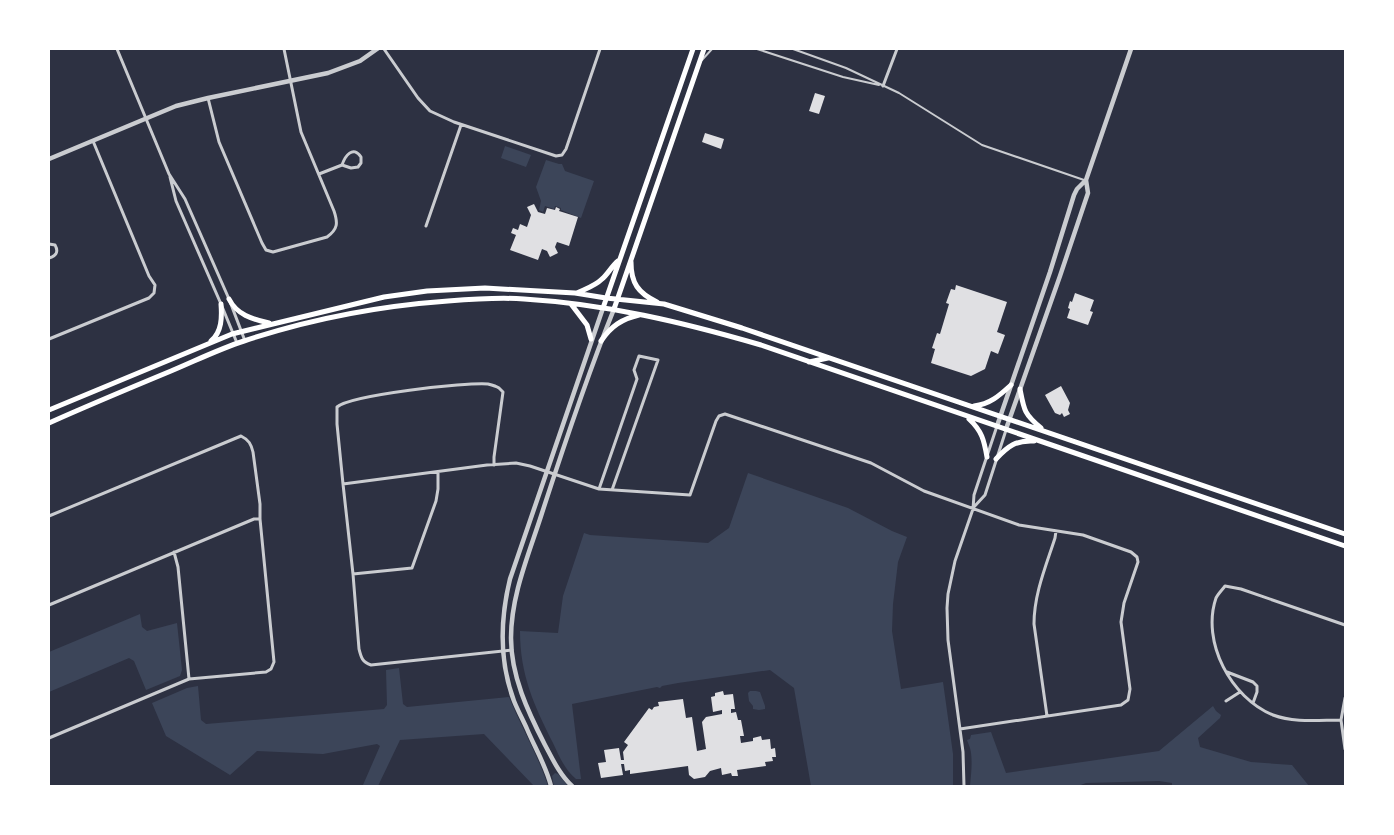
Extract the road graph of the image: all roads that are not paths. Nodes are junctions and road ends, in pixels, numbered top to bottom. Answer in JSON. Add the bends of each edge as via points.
{"nodes":[{"id":1,"x":117,"y":49,"type":"edge"},
{"id":2,"x":284,"y":49,"type":"edge"},
{"id":3,"x":378,"y":49,"type":"edge"},
{"id":4,"x":384,"y":49,"type":"edge"},
{"id":5,"x":600,"y":49,"type":"edge"},
{"id":6,"x":693,"y":49,"type":"edge"},
{"id":7,"x":704,"y":49,"type":"edge"},
{"id":8,"x":712,"y":49,"type":"edge"},
{"id":9,"x":758,"y":49,"type":"edge"},
{"id":10,"x":793,"y":49,"type":"edge"},
{"id":11,"x":896,"y":49,"type":"edge"},
{"id":12,"x":1131,"y":49,"type":"edge"},
{"id":13,"x":699,"y":63,"type":"junction"},
{"id":14,"x":290,"y":81,"type":"junction"},
{"id":15,"x":883,"y":86,"type":"junction"},
{"id":16,"x":208,"y":98,"type":"junction"},
{"id":17,"x":146,"y":120,"type":"junction"},
{"id":18,"x":461,"y":125,"type":"junction"},
{"id":19,"x":92,"y":141,"type":"junction"},
{"id":20,"x":49,"y":159,"type":"edge"},
{"id":21,"x":342,"y":165,"type":"junction"},
{"id":22,"x":169,"y":174,"type":"junction"},
{"id":23,"x":319,"y":174,"type":"junction"},
{"id":24,"x":1086,"y":180,"type":"junction"},
{"id":25,"x":426,"y":226,"type":"dead end"},
{"id":26,"x":49,"y":244,"type":"edge"},
{"id":27,"x":631,"y":256,"type":"junction"},
{"id":28,"x":49,"y":258,"type":"edge"},
{"id":29,"x":619,"y":260,"type":"junction"},
{"id":30,"x":575,"y":293,"type":"junction"},
{"id":31,"x":606,"y":298,"type":"junction"},
{"id":32,"x":228,"y":299,"type":"junction"},
{"id":33,"x":617,"y":299,"type":"junction"},
{"id":34,"x":221,"y":304,"type":"junction"},
{"id":35,"x":571,"y":304,"type":"junction"},
{"id":36,"x":664,"y":304,"type":"junction"},
{"id":37,"x":603,"y":308,"type":"junction"},
{"id":38,"x":614,"y":309,"type":"junction"},
{"id":39,"x":642,"y":315,"type":"junction"},
{"id":40,"x":272,"y":324,"type":"junction"},
{"id":41,"x":241,"y":332,"type":"junction"},
{"id":42,"x":232,"y":334,"type":"junction"},
{"id":43,"x":49,"y":339,"type":"edge"},
{"id":44,"x":591,"y":339,"type":"junction"},
{"id":45,"x":245,"y":341,"type":"junction"},
{"id":46,"x":602,"y":341,"type":"junction"},
{"id":47,"x":208,"y":344,"type":"junction"},
{"id":48,"x":237,"y":344,"type":"junction"},
{"id":49,"x":828,"y":358,"type":"junction"},
{"id":50,"x":808,"y":362,"type":"junction"},
{"id":51,"x":1012,"y":385,"type":"junction"},
{"id":52,"x":1020,"y":389,"type":"junction"},
{"id":53,"x":969,"y":406,"type":"junction"},
{"id":54,"x":49,"y":410,"type":"edge"},
{"id":55,"x":1000,"y":416,"type":"junction"},
{"id":56,"x":967,"y":417,"type":"junction"},
{"id":57,"x":1009,"y":419,"type":"junction"},
{"id":58,"x":49,"y":423,"type":"edge"},
{"id":59,"x":997,"y":426,"type":"junction"},
{"id":60,"x":1006,"y":429,"type":"junction"},
{"id":61,"x":1046,"y":431,"type":"junction"},
{"id":62,"x":1042,"y":442,"type":"junction"},
{"id":63,"x":987,"y":457,"type":"junction"},
{"id":64,"x":996,"y":459,"type":"junction"},
{"id":65,"x":494,"y":465,"type":"junction"},
{"id":66,"x":547,"y":471,"type":"junction"},
{"id":67,"x":438,"y":472,"type":"junction"},
{"id":68,"x":555,"y":474,"type":"junction"},
{"id":69,"x":343,"y":484,"type":"junction"},
{"id":70,"x":598,"y":489,"type":"junction"},
{"id":71,"x":612,"y":490,"type":"junction"},
{"id":72,"x":973,"y":509,"type":"junction"},
{"id":73,"x":49,"y":516,"type":"edge"},
{"id":74,"x":260,"y":519,"type":"junction"},
{"id":75,"x":1056,"y":531,"type":"junction"},
{"id":76,"x":1345,"y":534,"type":"edge"},
{"id":77,"x":1345,"y":546,"type":"edge"},
{"id":78,"x":174,"y":552,"type":"junction"},
{"id":79,"x":353,"y":574,"type":"junction"},
{"id":80,"x":49,"y":604,"type":"edge"},
{"id":81,"x":1345,"y":625,"type":"edge"},
{"id":82,"x":512,"y":650,"type":"junction"},
{"id":83,"x":503,"y":651,"type":"junction"},
{"id":84,"x":1227,"y":672,"type":"junction"},
{"id":85,"x":189,"y":679,"type":"junction"},
{"id":86,"x":1240,"y":692,"type":"junction"},
{"id":87,"x":1345,"y":698,"type":"edge"},
{"id":88,"x":1226,"y":701,"type":"dead end"},
{"id":89,"x":1254,"y":703,"type":"junction"},
{"id":90,"x":1047,"y":716,"type":"junction"},
{"id":91,"x":1341,"y":720,"type":"junction"},
{"id":92,"x":960,"y":729,"type":"junction"},
{"id":93,"x":49,"y":738,"type":"edge"},
{"id":94,"x":1345,"y":749,"type":"edge"},
{"id":95,"x":551,"y":786,"type":"edge"},
{"id":96,"x":572,"y":786,"type":"edge"},
{"id":97,"x":964,"y":786,"type":"edge"}],
"edges":[{"from":1,"to":17,"type":"street"},
{"from":2,"to":14,"type":"street"},
{"from":3,"to":14,"type":"street","via":[[360,61],[328,73]]},
{"from":4,"to":18,"type":"street","via":[[430,111]]},
{"from":5,"to":18,"type":"street","via":[[566,149],[560,156],[545,154]]},
{"from":6,"to":29,"type":"main road"},
{"from":7,"to":13,"type":"main road"},
{"from":8,"to":13,"type":"lane"},
{"from":9,"to":15,"type":"lane","via":[[843,77]]},
{"from":10,"to":15,"type":"lane","via":[[846,68]]},
{"from":11,"to":15,"type":"street"},
{"from":12,"to":24,"type":"street"},
{"from":13,"to":27,"type":"main road"},
{"from":14,"to":16,"type":"street"},
{"from":14,"to":23,"type":"street","via":[[301,132]]},
{"from":15,"to":24,"type":"lane","via":[[982,145]]},
{"from":16,"to":17,"type":"street","via":[[176,106]]},
{"from":16,"to":23,"type":"street","via":[[219,142],[266,250],[273,252],[327,237],[333,232],[336,219]]},
{"from":17,"to":19,"type":"street"},
{"from":17,"to":22,"type":"street"},
{"from":18,"to":25,"type":"street"},
{"from":19,"to":20,"type":"street"},
{"from":19,"to":43,"type":"street","via":[[155,285],[154,293],[149,298]]},
{"from":21,"to":21,"type":"street","via":[[358,167],[361,157],[350,152]]},
{"from":21,"to":23,"type":"street"},
{"from":22,"to":32,"type":"street","via":[[185,199]]},
{"from":22,"to":34,"type":"street","via":[[176,201]]},
{"from":24,"to":51,"type":"street","via":[[1077,189]]},
{"from":24,"to":52,"type":"street","via":[[1088,192]]},
{"from":26,"to":28,"type":"street","via":[[55,245],[57,252]]},
{"from":27,"to":33,"type":"main road"},
{"from":27,"to":36,"type":"main road","via":[[631,270],[642,294]]},
{"from":29,"to":30,"type":"main road","via":[[603,279]]},
{"from":29,"to":31,"type":"main road"},
{"from":30,"to":31,"type":"main road"},
{"from":30,"to":40,"type":"main road","via":[[485,288],[427,291],[384,297]]},
{"from":31,"to":33,"type":"main road"},
{"from":31,"to":37,"type":"main road"},
{"from":32,"to":40,"type":"main road","via":[[245,316]]},
{"from":32,"to":41,"type":"street"},
{"from":33,"to":36,"type":"main road"},
{"from":33,"to":38,"type":"main road"},
{"from":34,"to":42,"type":"street"},
{"from":34,"to":47,"type":"main road","via":[[222,318],[216,336]]},
{"from":35,"to":37,"type":"main road"},
{"from":35,"to":44,"type":"main road","via":[[587,325]]},
{"from":35,"to":45,"type":"main road","via":[[485,298],[428,302],[329,318]]},
{"from":36,"to":49,"type":"main road"},
{"from":37,"to":38,"type":"main road"},
{"from":37,"to":44,"type":"street"},
{"from":38,"to":39,"type":"main road"},
{"from":38,"to":46,"type":"street"},
{"from":39,"to":46,"type":"main road","via":[[615,325]]},
{"from":39,"to":50,"type":"main road","via":[[702,328]]},
{"from":40,"to":41,"type":"main road"},
{"from":41,"to":42,"type":"main road"},
{"from":41,"to":45,"type":"street"},
{"from":42,"to":47,"type":"main road"},
{"from":42,"to":48,"type":"street"},
{"from":44,"to":66,"type":"street"},
{"from":45,"to":48,"type":"main road"},
{"from":46,"to":68,"type":"street"},
{"from":47,"to":54,"type":"main road"},
{"from":48,"to":58,"type":"main road"},
{"from":49,"to":50,"type":"main road"},
{"from":49,"to":53,"type":"main road"},
{"from":50,"to":56,"type":"main road"},
{"from":51,"to":53,"type":"main road","via":[[984,405]]},
{"from":51,"to":55,"type":"street"},
{"from":52,"to":57,"type":"street"},
{"from":52,"to":61,"type":"main road","via":[[1029,418]]},
{"from":53,"to":55,"type":"main road"},
{"from":55,"to":57,"type":"main road"},
{"from":55,"to":59,"type":"street"},
{"from":56,"to":59,"type":"main road"},
{"from":56,"to":63,"type":"main road","via":[[978,427]]},
{"from":57,"to":60,"type":"street"},
{"from":57,"to":61,"type":"main road"},
{"from":59,"to":60,"type":"main road"},
{"from":59,"to":63,"type":"street"},
{"from":60,"to":62,"type":"main road"},
{"from":60,"to":64,"type":"street"},
{"from":61,"to":76,"type":"main road"},
{"from":62,"to":64,"type":"main road","via":[[1019,441]]},
{"from":62,"to":77,"type":"main road"},
{"from":63,"to":72,"type":"street","via":[[974,495]]},
{"from":64,"to":72,"type":"street","via":[[985,494]]},
{"from":65,"to":66,"type":"street","via":[[516,463]]},
{"from":65,"to":67,"type":"street"},
{"from":65,"to":69,"type":"street","via":[[503,392],[500,388],[488,384],[426,388],[360,399],[336,407]]},
{"from":66,"to":68,"type":"street"},
{"from":66,"to":83,"type":"street","via":[[510,579],[503,613]]},
{"from":67,"to":69,"type":"street"},
{"from":67,"to":79,"type":"street","via":[[436,501],[412,568]]},
{"from":68,"to":70,"type":"street"},
{"from":68,"to":82,"type":"street","via":[[516,597]]},
{"from":69,"to":79,"type":"street"},
{"from":70,"to":71,"type":"street"},
{"from":70,"to":71,"type":"street","via":[[637,379],[634,370],[639,356],[658,360]]},
{"from":71,"to":72,"type":"street","via":[[690,495],[716,421],[725,414],[871,463],[924,491]]},
{"from":72,"to":75,"type":"street","via":[[1019,526]]},
{"from":72,"to":92,"type":"street","via":[[950,579],[947,608]]},
{"from":73,"to":74,"type":"street","via":[[241,436],[251,444],[253,452]]},
{"from":74,"to":78,"type":"street"},
{"from":74,"to":85,"type":"street","via":[[274,662],[271,669]]},
{"from":75,"to":90,"type":"street","via":[[1034,610]]},
{"from":75,"to":90,"type":"street","via":[[1083,535],[1131,552],[1138,557],[1138,562],[1121,622],[1130,689],[1128,700],[1121,705]]},
{"from":78,"to":80,"type":"street"},
{"from":78,"to":85,"type":"street"},
{"from":79,"to":83,"type":"street","via":[[359,649],[364,662],[371,665]]},
{"from":81,"to":84,"type":"street","via":[[1241,588],[1225,586],[1217,597],[1212,628],[1220,663]]},
{"from":82,"to":83,"type":"street"},
{"from":82,"to":96,"type":"street","via":[[517,680],[535,726],[559,770]]},
{"from":83,"to":95,"type":"street","via":[[514,701]]},
{"from":84,"to":86,"type":"street"},
{"from":84,"to":89,"type":"street","via":[[1257,686]]},
{"from":85,"to":93,"type":"street"},
{"from":86,"to":88,"type":"street"},
{"from":86,"to":89,"type":"street"},
{"from":87,"to":91,"type":"street"},
{"from":89,"to":91,"type":"street","via":[[1273,715],[1291,720]]},
{"from":90,"to":92,"type":"street"},
{"from":91,"to":94,"type":"street"},
{"from":92,"to":97,"type":"street"}]}
